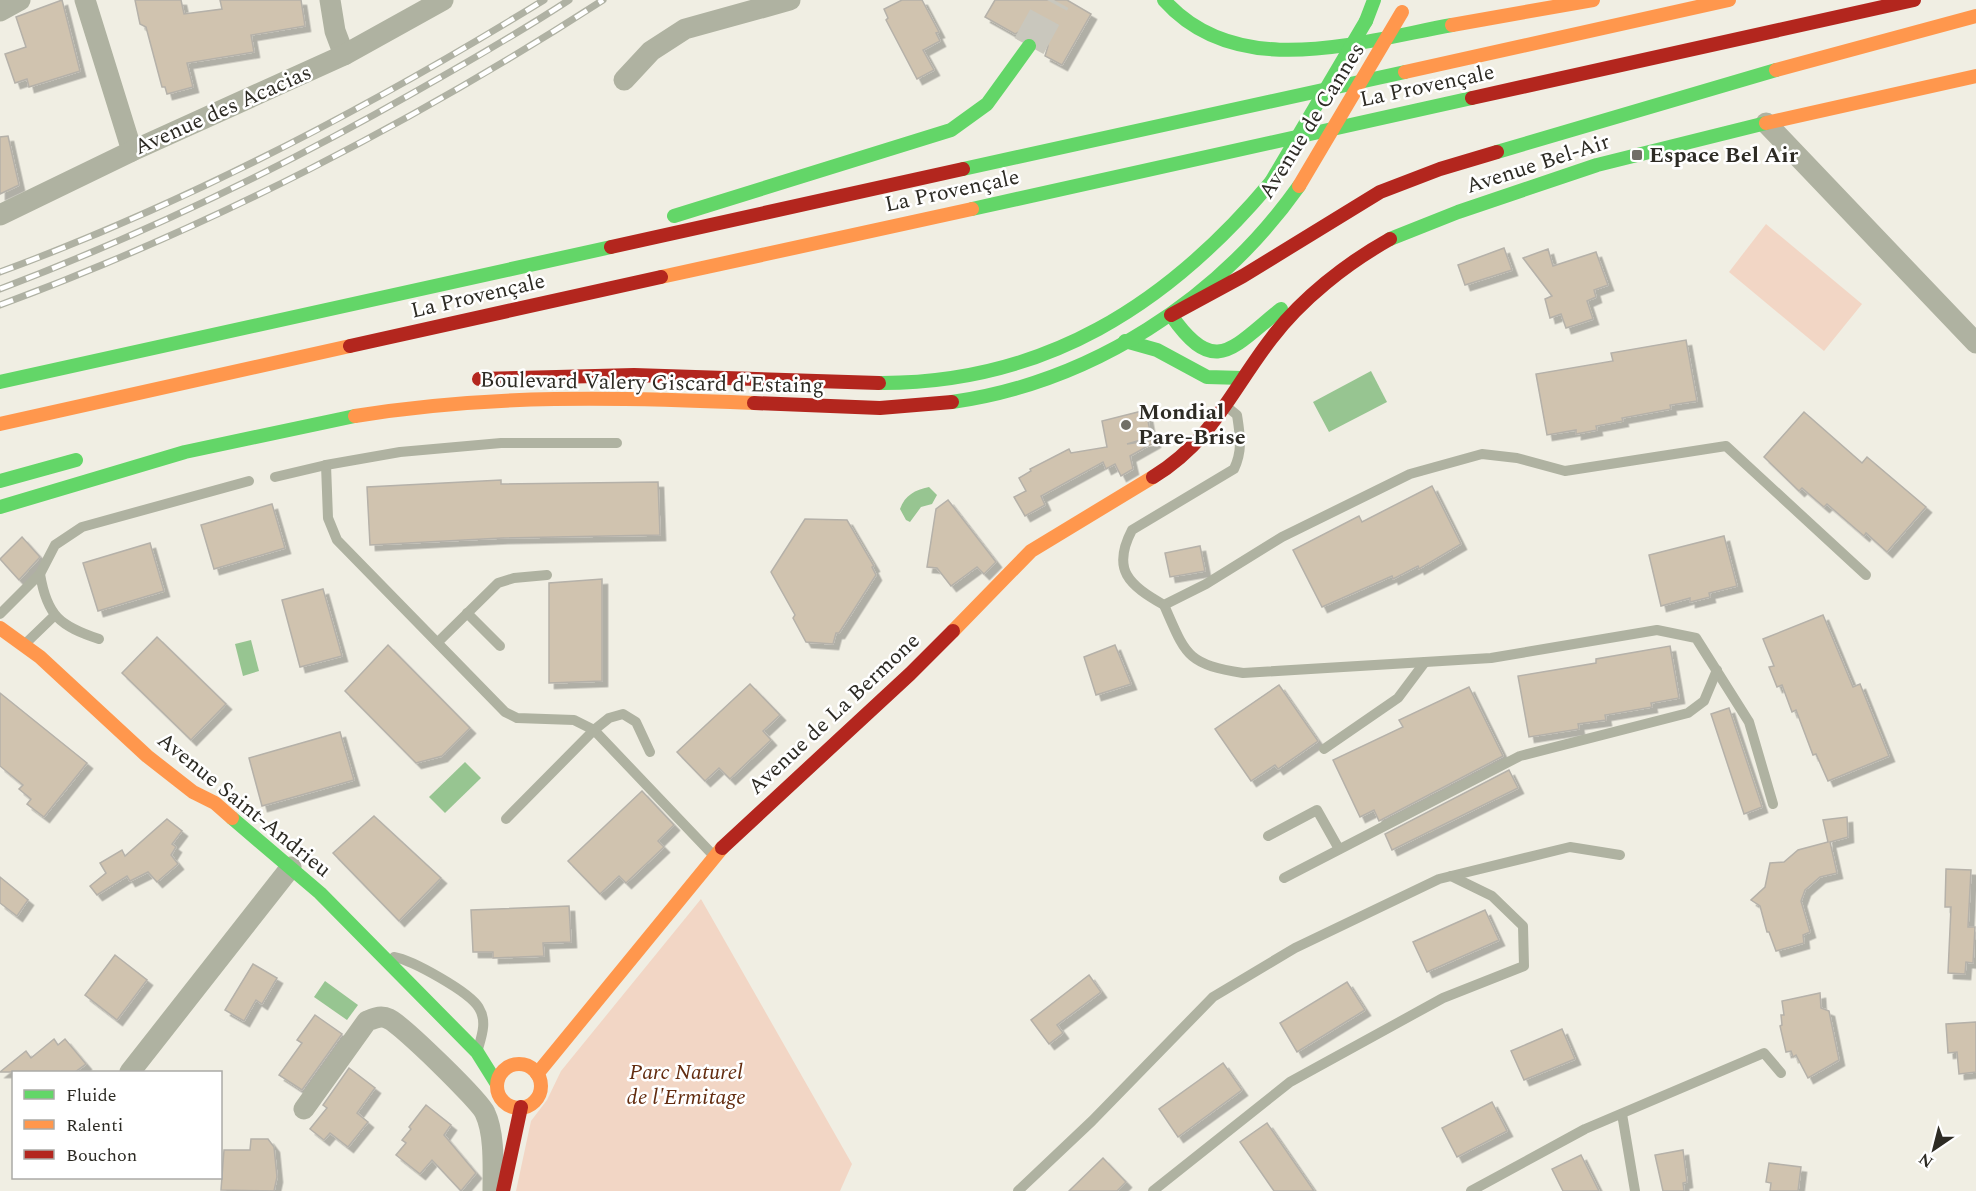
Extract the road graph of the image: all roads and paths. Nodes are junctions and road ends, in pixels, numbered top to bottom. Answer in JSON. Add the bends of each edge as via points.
{"nodes":[{"id":1,"x":20,"y":0,"type":"edge"},
{"id":2,"x":85,"y":0,"type":"edge"},
{"id":3,"x":330,"y":0,"type":"edge"},
{"id":4,"x":443,"y":0,"type":"edge"},
{"id":5,"x":790,"y":0,"type":"edge"},
{"id":6,"x":1164,"y":0,"type":"edge"},
{"id":7,"x":1374,"y":0,"type":"edge"},
{"id":8,"x":1382,"y":0,"type":"edge"},
{"id":9,"x":1593,"y":0,"type":"edge"},
{"id":10,"x":1730,"y":0,"type":"edge"},
{"id":11,"x":1914,"y":0,"type":"edge"},
{"id":12,"x":1406,"y":6,"type":"edge"},
{"id":13,"x":0,"y":11,"type":"edge"},
{"id":14,"x":1976,"y":16,"type":"edge"},
{"id":15,"x":1366,"y":21,"type":"junction"},
{"id":16,"x":1029,"y":46,"type":"tunnel mouth"},
{"id":17,"x":344,"y":55,"type":"junction"},
{"id":18,"x":1976,"y":76,"type":"edge"},
{"id":19,"x":624,"y":80,"type":"dead end"},
{"id":20,"x":1766,"y":123,"type":"junction"},
{"id":21,"x":132,"y":151,"type":"junction"},
{"id":22,"x":1271,"y":182,"type":"joint"},
{"id":23,"x":0,"y":214,"type":"edge"},
{"id":24,"x":557,"y":260,"type":"junction"},
{"id":25,"x":1309,"y":299,"type":"junction"},
{"id":26,"x":1171,"y":315,"type":"junction"},
{"id":27,"x":1125,"y":341,"type":"junction"},
{"id":28,"x":1976,"y":343,"type":"edge"},
{"id":29,"x":1178,"y":363,"type":"junction"},
{"id":30,"x":1243,"y":378,"type":"junction"},
{"id":31,"x":461,"y":380,"type":"dead end"},
{"id":32,"x":0,"y":382,"type":"edge"},
{"id":33,"x":1196,"y":390,"type":"dead end"},
{"id":34,"x":1224,"y":405,"type":"junction"},
{"id":35,"x":1202,"y":408,"type":"dead end"},
{"id":36,"x":0,"y":424,"type":"edge"},
{"id":37,"x":1204,"y":434,"type":"junction"},
{"id":38,"x":617,"y":442,"type":"dead end"},
{"id":39,"x":86,"y":457,"type":"dead end"},
{"id":40,"x":326,"y":465,"type":"junction"},
{"id":41,"x":275,"y":477,"type":"dead end"},
{"id":42,"x":0,"y":481,"type":"edge"},
{"id":43,"x":249,"y":481,"type":"dead end"},
{"id":44,"x":0,"y":507,"type":"edge"},
{"id":45,"x":40,"y":574,"type":"junction"},
{"id":46,"x":1866,"y":574,"type":"dead end"},
{"id":47,"x":547,"y":575,"type":"dead end"},
{"id":48,"x":1164,"y":605,"type":"junction"},
{"id":49,"x":467,"y":613,"type":"junction"},
{"id":50,"x":0,"y":614,"type":"edge"},
{"id":51,"x":54,"y":616,"type":"junction"},
{"id":52,"x":0,"y":628,"type":"edge"},
{"id":53,"x":99,"y":639,"type":"dead end"},
{"id":54,"x":438,"y":642,"type":"junction"},
{"id":55,"x":25,"y":645,"type":"junction"},
{"id":56,"x":500,"y":646,"type":"dead end"},
{"id":57,"x":1425,"y":662,"type":"junction"},
{"id":58,"x":1716,"y":670,"type":"junction"},
{"id":59,"x":594,"y":730,"type":"junction"},
{"id":60,"x":1324,"y":749,"type":"dead end"},
{"id":61,"x":650,"y":752,"type":"dead end"},
{"id":62,"x":1773,"y":804,"type":"dead end"},
{"id":63,"x":506,"y":819,"type":"dead end"},
{"id":64,"x":1268,"y":836,"type":"dead end"},
{"id":65,"x":1339,"y":849,"type":"junction"},
{"id":66,"x":1620,"y":855,"type":"dead end"},
{"id":67,"x":714,"y":856,"type":"junction"},
{"id":68,"x":291,"y":867,"type":"junction"},
{"id":69,"x":1451,"y":876,"type":"junction"},
{"id":70,"x":1284,"y":878,"type":"dead end"},
{"id":71,"x":378,"y":955,"type":"junction"},
{"id":72,"x":477,"y":1052,"type":"junction"},
{"id":73,"x":514,"y":1065,"type":"junction"},
{"id":74,"x":131,"y":1071,"type":"edge"},
{"id":75,"x":1781,"y":1072,"type":"dead end"},
{"id":76,"x":537,"y":1074,"type":"junction"},
{"id":77,"x":497,"y":1084,"type":"junction"},
{"id":78,"x":521,"y":1107,"type":"junction"},
{"id":79,"x":304,"y":1109,"type":"dead end"},
{"id":80,"x":1622,"y":1114,"type":"junction"},
{"id":81,"x":493,"y":1191,"type":"edge"},
{"id":82,"x":503,"y":1191,"type":"edge"},
{"id":83,"x":1018,"y":1191,"type":"edge"},
{"id":84,"x":1153,"y":1191,"type":"edge"},
{"id":85,"x":1471,"y":1191,"type":"edge"},
{"id":86,"x":1635,"y":1191,"type":"edge"}],
"edges":[{"from":1,"to":13,"type":"street"},
{"from":2,"to":21,"type":"street"},
{"from":3,"to":17,"type":"street"},
{"from":4,"to":17,"type":"street","name":"Avenue des Acacias"},
{"from":5,"to":19,"type":"street","via":[[685,29],[651,51]]},
{"from":6,"to":9,"type":"main road","via":[[1179,17],[1205,34],[1233,45],[1306,51]]},
{"from":7,"to":15,"type":"main road"},
{"from":8,"to":15,"type":"main road","name":"Avenue de Cannes"},
{"from":10,"to":24,"type":"main road","name":"La Provençale"},
{"from":11,"to":36,"type":"main road","name":"La Provençale"},
{"from":12,"to":26,"type":"main road","name":"Avenue de Cannes","bridge":true,"via":[[1299,186],[1251,247]]},
{"from":14,"to":26,"type":"main road","via":[[1711,88],[1440,169],[1380,192]]},
{"from":15,"to":22,"type":"main road","name":"Avenue de Cannes","bridge":true},
{"from":16,"to":24,"type":"main road","via":[[1003,87],[967,122],[844,166],[689,210]]},
{"from":17,"to":21,"type":"street","name":"Avenue des Acacias"},
{"from":18,"to":20,"type":"main road","name":"Avenue Bel-Air"},
{"from":20,"to":25,"type":"main road","name":"Avenue Bel-Air","via":[[1597,165],[1398,234],[1368,251]]},
{"from":20,"to":28,"type":"street"},
{"from":21,"to":23,"type":"street","name":"Avenue des Acacias"},
{"from":22,"to":31,"type":"main road","name":"Boulevard Valery Giscard d'Estaing","via":[[1221,242],[1186,273],[1076,342],[1032,361],[931,381],[876,383],[590,374]]},
{"from":24,"to":32,"type":"main road","name":"La Provençale"},
{"from":25,"to":26,"type":"main road","name":"Avenue Bel-Air","via":[[1281,309],[1223,353],[1209,354],[1195,347]]},
{"from":25,"to":30,"type":"main road","name":"Avenue Bel-Air","via":[[1272,337]]},
{"from":26,"to":27,"type":"main road","name":"Avenue de Cannes"},
{"from":27,"to":29,"type":"main road","via":[[1160,350]]},
{"from":27,"to":44,"type":"main road","name":"Boulevard Valery Giscard d'Estaing","via":[[1043,381],[929,406],[508,399],[344,418],[224,443],[58,487]]},
{"from":29,"to":30,"type":"main road","via":[[1203,378]]},
{"from":29,"to":33,"type":"main road"},
{"from":30,"to":34,"type":"main road","name":"Avenue Bel-Air"},
{"from":34,"to":37,"type":"main road","name":"Avenue de La Bermone"},
{"from":34,"to":48,"type":"lane","via":[[1237,415],[1240,455],[1234,468],[1132,530],[1124,545],[1126,575],[1140,591]]},
{"from":35,"to":37,"type":"main road"},
{"from":37,"to":67,"type":"main road","name":"Avenue de La Bermone","via":[[1159,476],[1031,551],[910,674]]},
{"from":38,"to":40,"type":"lane","via":[[501,443],[400,452]]},
{"from":39,"to":42,"type":"main road"},
{"from":40,"to":41,"type":"lane"},
{"from":40,"to":54,"type":"lane","via":[[328,518],[337,540]]},
{"from":43,"to":45,"type":"lane","via":[[82,527],[55,545]]},
{"from":45,"to":50,"type":"lane"},
{"from":45,"to":51,"type":"lane"},
{"from":46,"to":48,"type":"lane","via":[[1726,446],[1565,471],[1517,458],[1482,454],[1410,474],[1282,537]]},
{"from":47,"to":49,"type":"lane","via":[[498,583]]},
{"from":48,"to":57,"type":"lane","via":[[1184,651],[1212,668],[1243,673]]},
{"from":49,"to":54,"type":"lane"},
{"from":49,"to":56,"type":"lane"},
{"from":51,"to":53,"type":"lane","via":[[73,630]]},
{"from":51,"to":55,"type":"lane"},
{"from":52,"to":55,"type":"main road","name":"Avenue Saint-Andrieu"},
{"from":54,"to":59,"type":"lane","via":[[506,712],[517,718],[574,720]]},
{"from":55,"to":68,"type":"main road","name":"Avenue Saint-Andrieu","via":[[147,756],[215,804]]},
{"from":57,"to":58,"type":"lane","via":[[1491,658],[1656,630],[1696,638]]},
{"from":57,"to":60,"type":"lane","via":[[1398,698]]},
{"from":58,"to":62,"type":"lane","via":[[1749,722]]},
{"from":58,"to":65,"type":"lane","via":[[1704,701],[1688,713],[1520,756]]},
{"from":59,"to":61,"type":"lane","via":[[609,718],[623,714],[636,722]]},
{"from":59,"to":63,"type":"lane"},
{"from":59,"to":67,"type":"lane"},
{"from":64,"to":65,"type":"lane","via":[[1317,810]]},
{"from":65,"to":70,"type":"lane"},
{"from":66,"to":69,"type":"lane","via":[[1570,847]]},
{"from":67,"to":76,"type":"main road","name":"Avenue de La Bermone"},
{"from":68,"to":71,"type":"main road","name":"Avenue Saint-Andrieu"},
{"from":68,"to":74,"type":"street"},
{"from":69,"to":83,"type":"lane","via":[[1295,948],[1213,997]]},
{"from":69,"to":84,"type":"lane","via":[[1492,896],[1523,926],[1524,966],[1443,998],[1290,1082]]},
{"from":71,"to":72,"type":"main road","name":"Avenue Saint-Andrieu"},
{"from":71,"to":72,"type":"lane","via":[[406,959],[450,984],[479,1007],[484,1029]]},
{"from":72,"to":73,"type":"main road","name":"Avenue Saint-Andrieu"},
{"from":72,"to":77,"type":"main road","name":"Avenue Saint-Andrieu"},
{"from":73,"to":76,"type":"main road","via":[[526,1066]]},
{"from":73,"to":77,"type":"main road","via":[[502,1072]]},
{"from":75,"to":80,"type":"lane","via":[[1764,1053]]},
{"from":76,"to":78,"type":"main road","via":[[540,1092],[532,1103]]},
{"from":77,"to":78,"type":"main road","via":[[503,1101]]},
{"from":78,"to":82,"type":"main road"},
{"from":79,"to":81,"type":"street","via":[[367,1021],[377,1016],[390,1019],[422,1046],[485,1112],[494,1153]]},
{"from":80,"to":85,"type":"lane","via":[[1585,1129]]},
{"from":80,"to":86,"type":"lane"}]}
